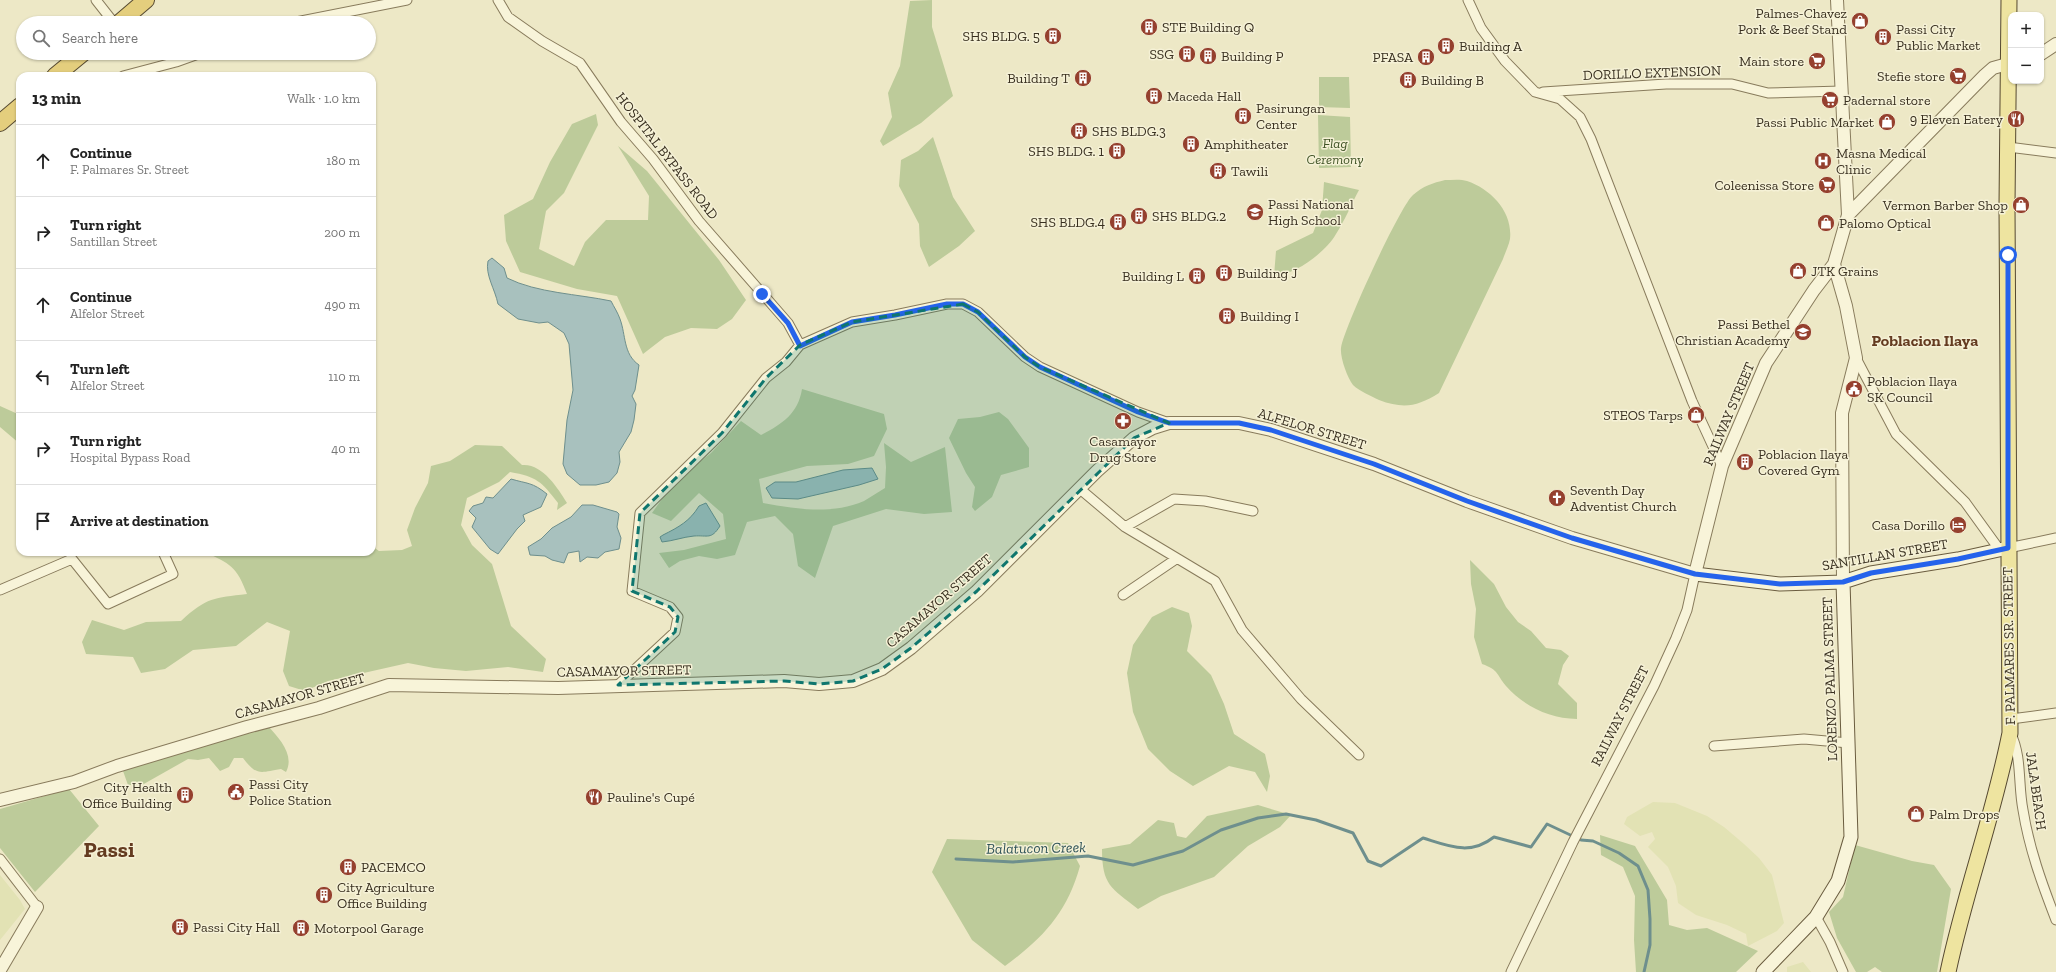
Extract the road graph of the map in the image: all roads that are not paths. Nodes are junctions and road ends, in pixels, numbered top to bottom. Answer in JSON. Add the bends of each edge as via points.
{"nodes":[{"id":1,"x":96,"y":0,"type":"edge"},
{"id":2,"x":146,"y":0,"type":"edge"},
{"id":3,"x":407,"y":0,"type":"edge"},
{"id":4,"x":498,"y":0,"type":"edge"},
{"id":5,"x":1468,"y":0,"type":"edge"},
{"id":6,"x":1837,"y":0,"type":"edge"},
{"id":7,"x":2009,"y":0,"type":"edge"},
{"id":8,"x":109,"y":16,"type":"edge"},
{"id":9,"x":127,"y":16,"type":"edge"},
{"id":10,"x":326,"y":16,"type":"edge"},
{"id":11,"x":2056,"y":44,"type":"edge"},
{"id":12,"x":2010,"y":48,"type":"edge"},
{"id":13,"x":2044,"y":52,"type":"edge"},
{"id":14,"x":75,"y":60,"type":"edge"},
{"id":15,"x":182,"y":60,"type":"edge"},
{"id":16,"x":2008,"y":64,"type":"edge"},
{"id":17,"x":61,"y":72,"type":"edge"},
{"id":18,"x":138,"y":72,"type":"edge"},
{"id":19,"x":2010,"y":84,"type":"edge"},
{"id":20,"x":1842,"y":91,"type":"junction"},
{"id":21,"x":1535,"y":92,"type":"junction"},
{"id":22,"x":16,"y":109,"type":"edge"},
{"id":23,"x":0,"y":123,"type":"edge"},
{"id":24,"x":2008,"y":147,"type":"junction"},
{"id":25,"x":2056,"y":153,"type":"edge"},
{"id":26,"x":1848,"y":215,"type":"junction"},
{"id":27,"x":1834,"y":264,"type":"junction"},
{"id":28,"x":800,"y":346,"type":"junction"},
{"id":29,"x":1856,"y":358,"type":"junction"},
{"id":30,"x":1169,"y":423,"type":"junction"},
{"id":31,"x":1722,"y":466,"type":"junction"},
{"id":32,"x":1080,"y":490,"type":"junction"},
{"id":33,"x":1253,"y":511,"type":"dead end"},
{"id":34,"x":1125,"y":527,"type":"junction"},
{"id":35,"x":2056,"y":538,"type":"edge"},
{"id":36,"x":2004,"y":548,"type":"junction"},
{"id":37,"x":165,"y":556,"type":"edge"},
{"id":38,"x":1176,"y":559,"type":"junction"},
{"id":39,"x":1695,"y":574,"type":"junction"},
{"id":40,"x":1843,"y":582,"type":"junction"},
{"id":41,"x":0,"y":590,"type":"edge"},
{"id":42,"x":1123,"y":594,"type":"dead end"},
{"id":43,"x":618,"y":685,"type":"junction"},
{"id":44,"x":2056,"y":712,"type":"edge"},
{"id":45,"x":2011,"y":726,"type":"junction"},
{"id":46,"x":1849,"y":743,"type":"junction"},
{"id":47,"x":1714,"y":746,"type":"dead end"},
{"id":48,"x":1358,"y":755,"type":"dead end"},
{"id":49,"x":0,"y":800,"type":"edge"},
{"id":50,"x":0,"y":859,"type":"edge"},
{"id":51,"x":37,"y":906,"type":"joint"},
{"id":52,"x":1816,"y":917,"type":"junction"},
{"id":53,"x":2056,"y":920,"type":"edge"},
{"id":54,"x":0,"y":970,"type":"edge"},
{"id":55,"x":1511,"y":972,"type":"edge"},
{"id":56,"x":1763,"y":972,"type":"edge"},
{"id":57,"x":1843,"y":972,"type":"edge"},
{"id":58,"x":1948,"y":972,"type":"edge"}],
"edges":[{"from":1,"to":8,"type":"street"},
{"from":2,"to":9,"type":"highway"},
{"from":3,"to":10,"type":"street"},
{"from":4,"to":28,"type":"street","name":"HOSPITAL BYPASS ROAD","via":[[508,17],[542,41],[580,62],[621,122],[653,159],[699,221],[788,323]]},
{"from":5,"to":21,"type":"street","via":[[1481,28],[1505,61]]},
{"from":6,"to":20,"type":"street"},
{"from":7,"to":12,"type":"main road","name":"F. PALMARES SR. STREET"},
{"from":11,"to":13,"type":"street"},
{"from":14,"to":17,"type":"highway"},
{"from":15,"to":18,"type":"street"},
{"from":16,"to":26,"type":"street","name":"RAILWAY STREET","via":[[1993,68],[1985,75]]},
{"from":19,"to":24,"type":"main road","name":"F. PALMARES SR. STREET"},
{"from":20,"to":21,"type":"street","name":"DORILLO EXTENSION","via":[[1768,93],[1732,84],[1666,84]]},
{"from":20,"to":26,"type":"street"},
{"from":21,"to":31,"type":"street","via":[[1560,99],[1580,117],[1591,139],[1692,401]]},
{"from":22,"to":23,"type":"highway"},
{"from":24,"to":25,"type":"street"},
{"from":24,"to":36,"type":"main road","name":"F. PALMARES SR. STREET"},
{"from":26,"to":27,"type":"street","name":"RAILWAY STREET"},
{"from":27,"to":29,"type":"street","via":[[1846,306]]},
{"from":27,"to":31,"type":"street","name":"RAILWAY STREET","via":[[1766,364]]},
{"from":28,"to":30,"type":"street","name":"ALFELOR STREET","via":[[852,322],[947,304],[963,304],[978,312],[1025,357],[1040,367],[1138,412]]},
{"from":28,"to":43,"type":"street","via":[[786,362],[766,378],[722,433],[640,513],[632,591],[670,606],[678,617],[675,632]]},
{"from":29,"to":36,"type":"street","via":[[1896,434],[1965,502]]},
{"from":29,"to":40,"type":"street","name":"LORENZO PALMA STREET","via":[[1842,413]]},
{"from":30,"to":32,"type":"street","name":"CASAMAYOR STREET","via":[[1134,438]]},
{"from":30,"to":39,"type":"street","name":"ALFELOR STREET","via":[[1239,423],[1271,430],[1374,464],[1467,501],[1572,538]]},
{"from":31,"to":39,"type":"street","name":"RAILWAY STREET"},
{"from":32,"to":34,"type":"street"},
{"from":32,"to":43,"type":"street","name":"CASAMAYOR STREET","via":[[977,591],[911,648],[882,669],[853,681],[819,684],[784,681]]},
{"from":33,"to":34,"type":"street","via":[[1174,499]]},
{"from":34,"to":38,"type":"street"},
{"from":35,"to":36,"type":"street","name":"SANTILLAN STREET"},
{"from":36,"to":40,"type":"main road","name":"SANTILLAN STREET","via":[[1958,559],[1871,573]]},
{"from":36,"to":45,"type":"main road","name":"F. PALMARES SR. STREET"},
{"from":37,"to":41,"type":"street","via":[[173,574],[108,604],[72,559]]},
{"from":38,"to":42,"type":"street"},
{"from":38,"to":48,"type":"street","via":[[1215,581],[1242,630],[1301,700]]},
{"from":39,"to":40,"type":"main road","name":"SANTILLAN STREET","via":[[1780,584]]},
{"from":39,"to":55,"type":"street","name":"RAILWAY STREET","via":[[1687,610],[1654,686],[1573,842]]},
{"from":40,"to":46,"type":"main road","name":"LORENZO PALMA STREET"},
{"from":43,"to":49,"type":"street","name":"CASAMAYOR STREET","via":[[558,688],[389,685],[319,708],[117,766],[74,782]]},
{"from":44,"to":45,"type":"street"},
{"from":45,"to":53,"type":"street","name":"JALA BEACH","via":[[2029,846]]},
{"from":45,"to":58,"type":"main road","name":"F. PALMARES SR. STREET","via":[[2001,776]]},
{"from":46,"to":47,"type":"street","via":[[1804,739]]},
{"from":46,"to":52,"type":"main road","name":"LORENZO PALMA STREET","via":[[1851,837],[1838,881]]},
{"from":50,"to":51,"type":"street"},
{"from":51,"to":54,"type":"street"},
{"from":52,"to":56,"type":"main road","name":"LORENZO PALMA STREET"},
{"from":52,"to":57,"type":"street"}]}
